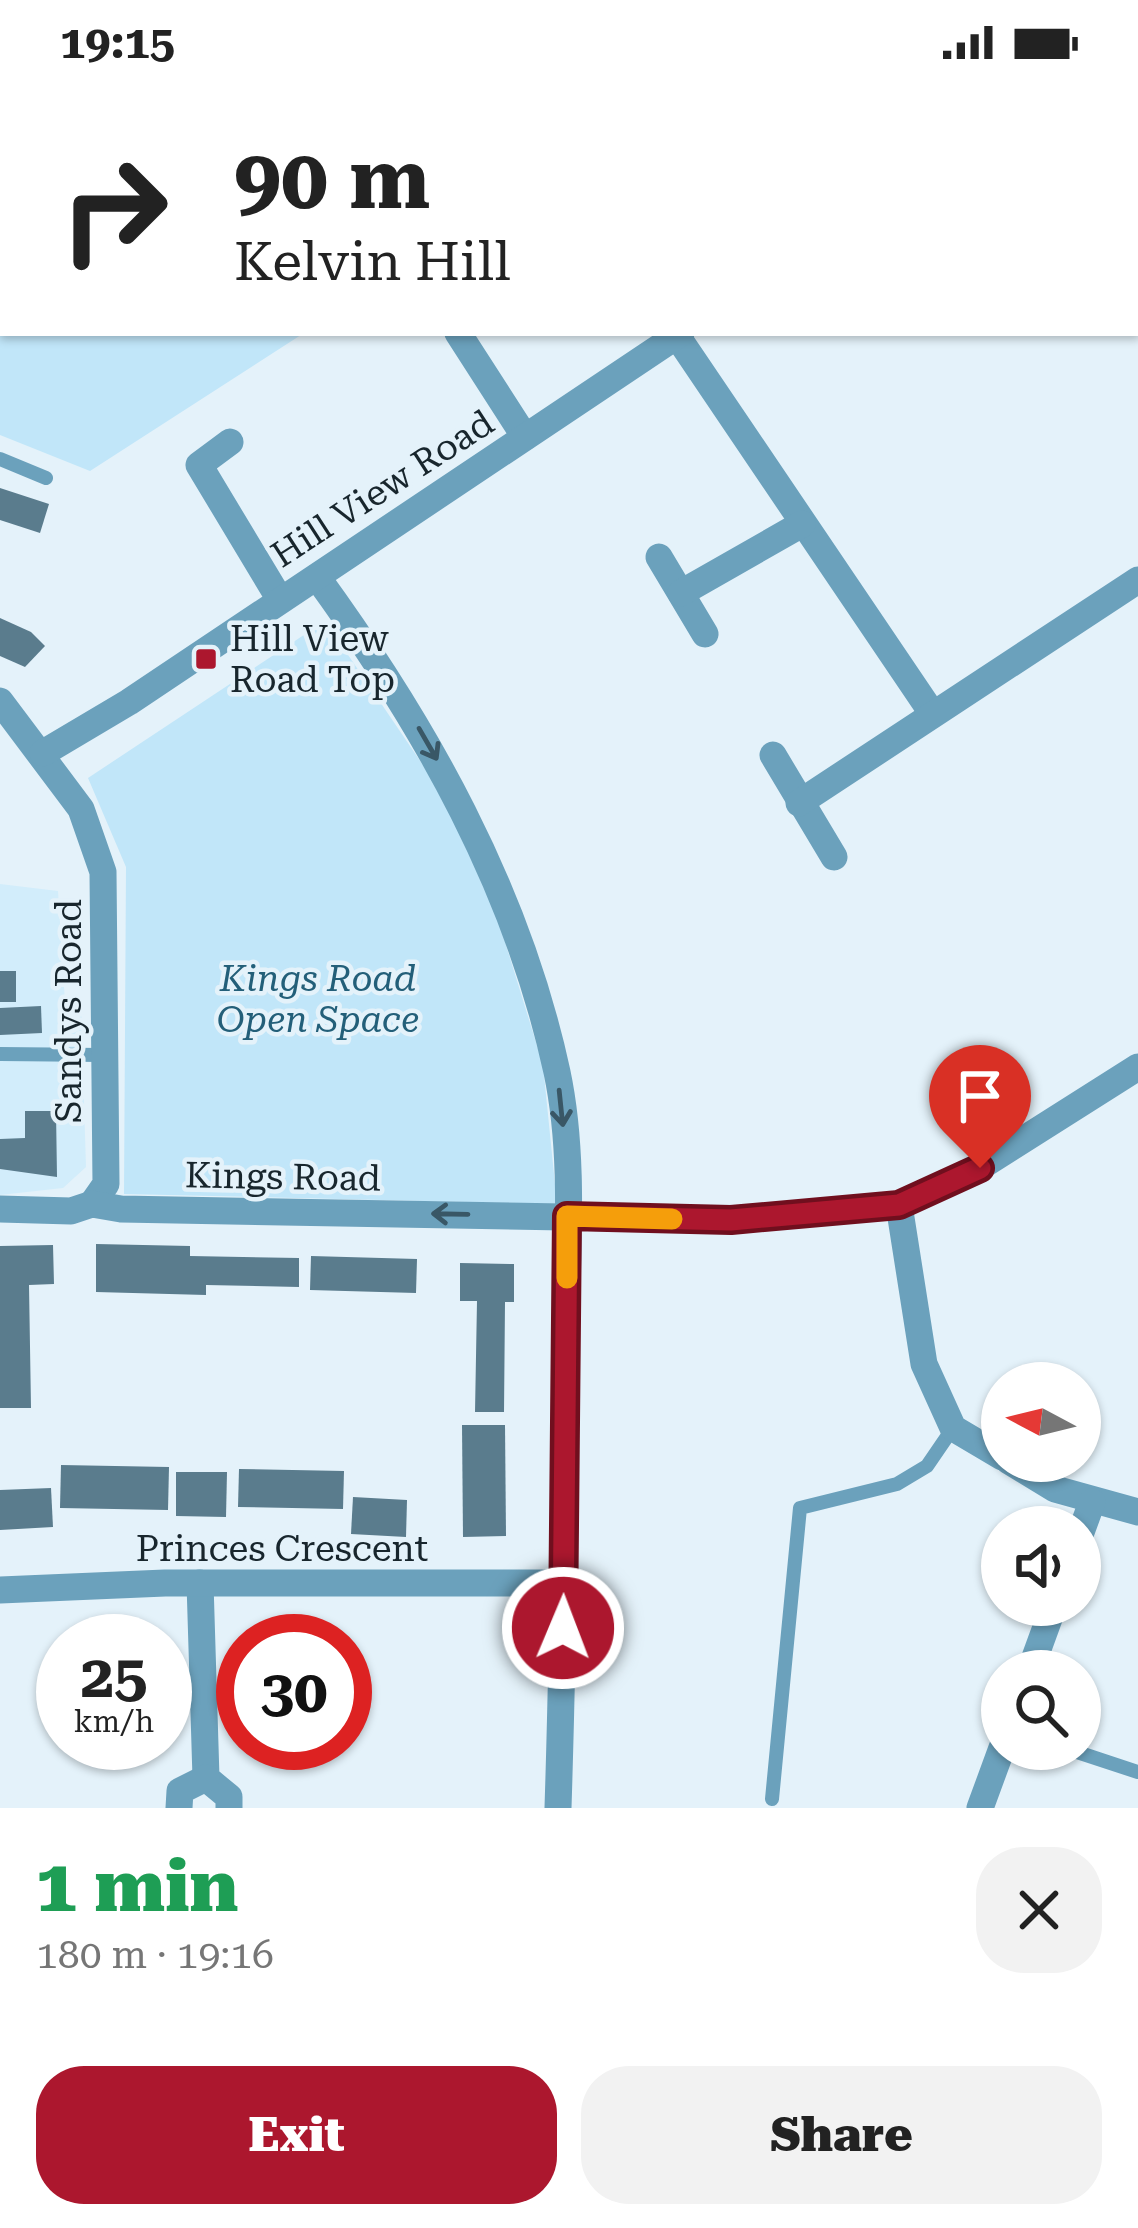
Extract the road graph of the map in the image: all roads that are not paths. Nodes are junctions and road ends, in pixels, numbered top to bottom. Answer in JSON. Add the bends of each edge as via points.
{"nodes":[{"id":1,"x":460,"y":336,"type":"edge"},
{"id":2,"x":676,"y":336,"type":"edge"},
{"id":3,"x":680,"y":336,"type":"edge"},
{"id":4,"x":525,"y":437,"type":"junction"},
{"id":5,"x":230,"y":442,"type":"dead end"},
{"id":6,"x":0,"y":459,"type":"edge"},
{"id":7,"x":46,"y":478,"type":"dead end"},
{"id":8,"x":802,"y":524,"type":"junction"},
{"id":9,"x":659,"y":556,"type":"dead end"},
{"id":10,"x":317,"y":577,"type":"junction"},
{"id":11,"x":1138,"y":580,"type":"edge"},
{"id":12,"x":681,"y":593,"type":"junction"},
{"id":13,"x":279,"y":598,"type":"junction"},
{"id":14,"x":705,"y":634,"type":"dead end"},
{"id":15,"x":0,"y":701,"type":"edge"},
{"id":16,"x":932,"y":713,"type":"junction"},
{"id":17,"x":43,"y":753,"type":"junction"},
{"id":18,"x":773,"y":755,"type":"dead end"},
{"id":19,"x":799,"y":802,"type":"junction"},
{"id":20,"x":834,"y":857,"type":"dead end"},
{"id":21,"x":0,"y":1054,"type":"edge"},
{"id":22,"x":103,"y":1055,"type":"junction"},
{"id":23,"x":1138,"y":1067,"type":"edge"},
{"id":24,"x":92,"y":1204,"type":"junction"},
{"id":25,"x":899,"y":1205,"type":"junction"},
{"id":26,"x":0,"y":1209,"type":"edge"},
{"id":27,"x":567,"y":1216,"type":"junction"},
{"id":28,"x":953,"y":1428,"type":"junction"},
{"id":29,"x":981,"y":1445,"type":"edge"},
{"id":30,"x":1043,"y":1482,"type":"edge"},
{"id":31,"x":1092,"y":1502,"type":"junction"},
{"id":32,"x":1091,"y":1506,"type":"edge"},
{"id":33,"x":1138,"y":1512,"type":"edge"},
{"id":34,"x":200,"y":1583,"type":"junction"},
{"id":35,"x":565,"y":1583,"type":"junction"},
{"id":36,"x":0,"y":1590,"type":"edge"},
{"id":37,"x":1101,"y":1760,"type":"edge"},
{"id":38,"x":994,"y":1770,"type":"edge"},
{"id":39,"x":1138,"y":1772,"type":"edge"},
{"id":40,"x":206,"y":1778,"type":"junction"},
{"id":41,"x":772,"y":1799,"type":"dead end"},
{"id":42,"x":179,"y":1808,"type":"edge"},
{"id":43,"x":229,"y":1808,"type":"edge"},
{"id":44,"x":558,"y":1808,"type":"edge"},
{"id":45,"x":980,"y":1808,"type":"edge"}],
"edges":[{"from":1,"to":4,"type":"street","name":"Hill View Road"},
{"from":2,"to":4,"type":"street","name":"Hill View Road"},
{"from":3,"to":8,"type":"street"},
{"from":4,"to":10,"type":"street","name":"Hill View Road"},
{"from":5,"to":13,"type":"street","name":"Hill View Road","via":[[199,465]]},
{"from":6,"to":7,"type":"lane"},
{"from":8,"to":12,"type":"street"},
{"from":8,"to":16,"type":"street"},
{"from":9,"to":12,"type":"street"},
{"from":10,"to":13,"type":"street","name":"Hill View Road"},
{"from":10,"to":27,"type":"street","one_way":true,"via":[[385,670],[459,797],[513,924],[557,1074]]},
{"from":11,"to":16,"type":"street"},
{"from":12,"to":14,"type":"street"},
{"from":13,"to":17,"type":"street","name":"Hill View Road"},
{"from":15,"to":17,"type":"street","name":"Sandys Road"},
{"from":16,"to":19,"type":"street"},
{"from":17,"to":22,"type":"street","name":"Sandys Road","via":[[81,809],[103,872]]},
{"from":18,"to":19,"type":"street"},
{"from":19,"to":20,"type":"street"},
{"from":21,"to":22,"type":"lane"},
{"from":22,"to":24,"type":"street","name":"Sandys Road","via":[[106,1184]]},
{"from":23,"to":25,"type":"street","name":"Kings Road","via":[[980,1168]]},
{"from":24,"to":26,"type":"street","name":"Kings Road"},
{"from":27,"to":24,"type":"street","name":"Kings Road","one_way":true},
{"from":25,"to":27,"type":"street","name":"Kings Road","via":[[731,1220]]},
{"from":25,"to":28,"type":"street","via":[[917,1343]]},
{"from":27,"to":35,"type":"street"},
{"from":28,"to":29,"type":"street"},
{"from":28,"to":41,"type":"lane","via":[[927,1466],[897,1484],[800,1508]]},
{"from":30,"to":31,"type":"street"},
{"from":31,"to":32,"type":"street"},
{"from":31,"to":33,"type":"street"},
{"from":34,"to":35,"type":"street","name":"Princes Crescent"},
{"from":34,"to":36,"type":"street","name":"Princes Crescent"},
{"from":34,"to":40,"type":"street"},
{"from":35,"to":44,"type":"street"},
{"from":37,"to":39,"type":"lane"},
{"from":38,"to":45,"type":"street"},
{"from":40,"to":42,"type":"street","via":[[180,1791]]},
{"from":40,"to":43,"type":"street","via":[[229,1798]]}]}
